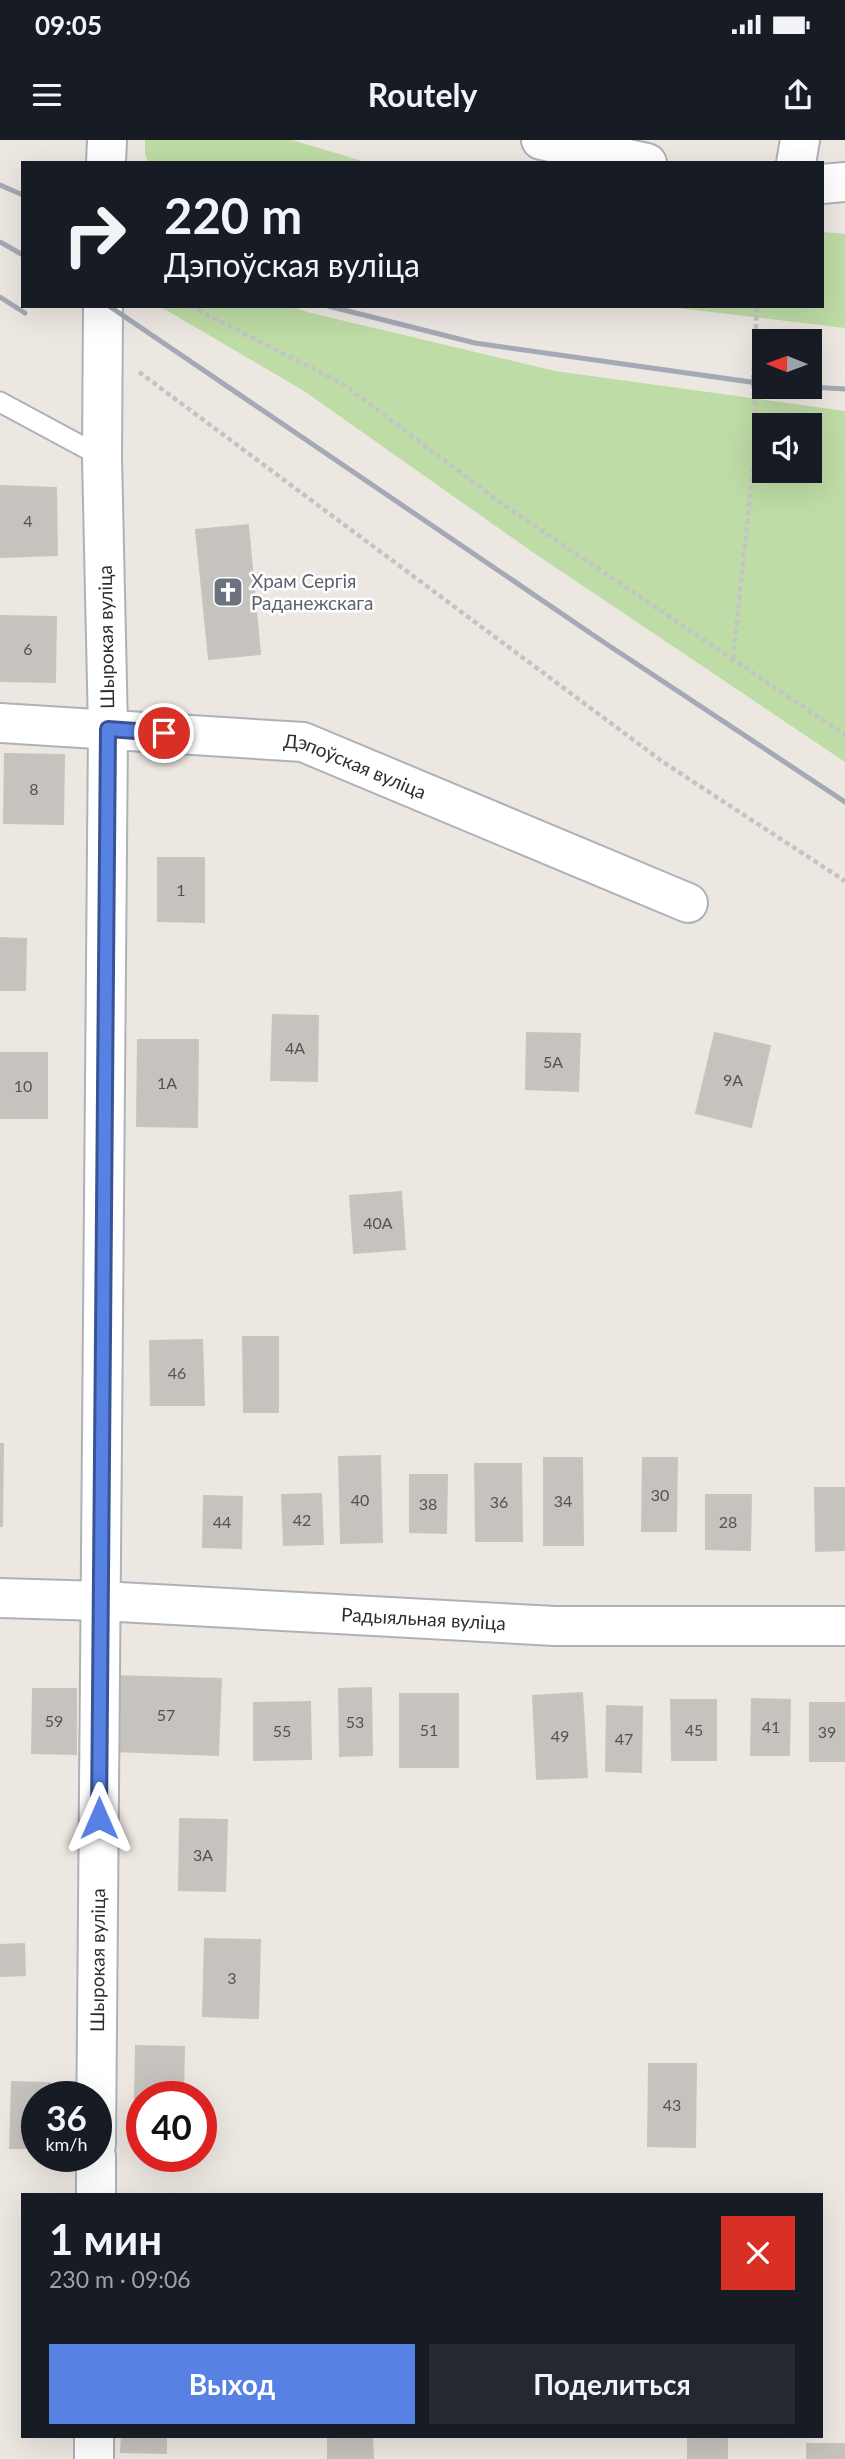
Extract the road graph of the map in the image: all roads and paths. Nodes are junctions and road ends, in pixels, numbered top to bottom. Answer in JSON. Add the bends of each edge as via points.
{"nodes":[{"id":1,"x":107,"y":140,"type":"edge"},
{"id":2,"x":541,"y":140,"type":"edge"},
{"id":3,"x":800,"y":140,"type":"edge"},
{"id":4,"x":106,"y":161,"type":"edge"},
{"id":5,"x":638,"y":161,"type":"edge"},
{"id":6,"x":796,"y":161,"type":"edge"},
{"id":7,"x":845,"y":182,"type":"edge"},
{"id":8,"x":824,"y":184,"type":"edge"},
{"id":9,"x":103,"y":308,"type":"edge"},
{"id":10,"x":194,"y":308,"type":"edge"},
{"id":11,"x":757,"y":308,"type":"edge"},
{"id":12,"x":103,"y":345,"type":"junction"},
{"id":13,"x":0,"y":402,"type":"edge"},
{"id":14,"x":102,"y":457,"type":"junction"},
{"id":15,"x":733,"y":659,"type":"junction"},
{"id":16,"x":0,"y":723,"type":"edge"},
{"id":17,"x":108,"y":729,"type":"junction"},
{"id":18,"x":845,"y":735,"type":"edge"},
{"id":19,"x":845,"y":881,"type":"edge"},
{"id":20,"x":688,"y":903,"type":"dead end"},
{"id":21,"x":0,"y":1598,"type":"edge"},
{"id":22,"x":101,"y":1601,"type":"junction"},
{"id":23,"x":845,"y":1626,"type":"edge"},
{"id":24,"x":97,"y":2081,"type":"edge"},
{"id":25,"x":96,"y":2172,"type":"edge"},
{"id":26,"x":96,"y":2193,"type":"edge"},
{"id":27,"x":94,"y":2438,"type":"edge"},
{"id":28,"x":94,"y":2459,"type":"edge"}],
"edges":[{"from":1,"to":4,"type":"street"},
{"from":2,"to":5,"type":"street"},
{"from":3,"to":6,"type":"street"},
{"from":7,"to":8,"type":"street"},
{"from":9,"to":12,"type":"street","name":"Шырокая вуліца"},
{"from":10,"to":15,"type":"path","via":[[343,384],[501,503]]},
{"from":11,"to":15,"type":"path","via":[[753,383],[757,429]]},
{"from":12,"to":14,"type":"street","name":"Шырокая вуліца"},
{"from":12,"to":19,"type":"path","via":[[663,762]]},
{"from":13,"to":14,"type":"lane"},
{"from":14,"to":17,"type":"street","name":"Шырокая вуліца"},
{"from":15,"to":18,"type":"path"},
{"from":16,"to":17,"type":"street","name":"Дэпоўская вуліца"},
{"from":17,"to":20,"type":"street","name":"Дэпоўская вуліца","via":[[303,742]]},
{"from":17,"to":22,"type":"street","name":"Шырокая вуліца"},
{"from":21,"to":22,"type":"street","name":"Радыяльная вуліца"},
{"from":22,"to":23,"type":"street","name":"Радыяльная вуліца","via":[[555,1626]]},
{"from":22,"to":24,"type":"street","name":"Шырокая вуліца"},
{"from":25,"to":26,"type":"street"},
{"from":27,"to":28,"type":"street"}]}
